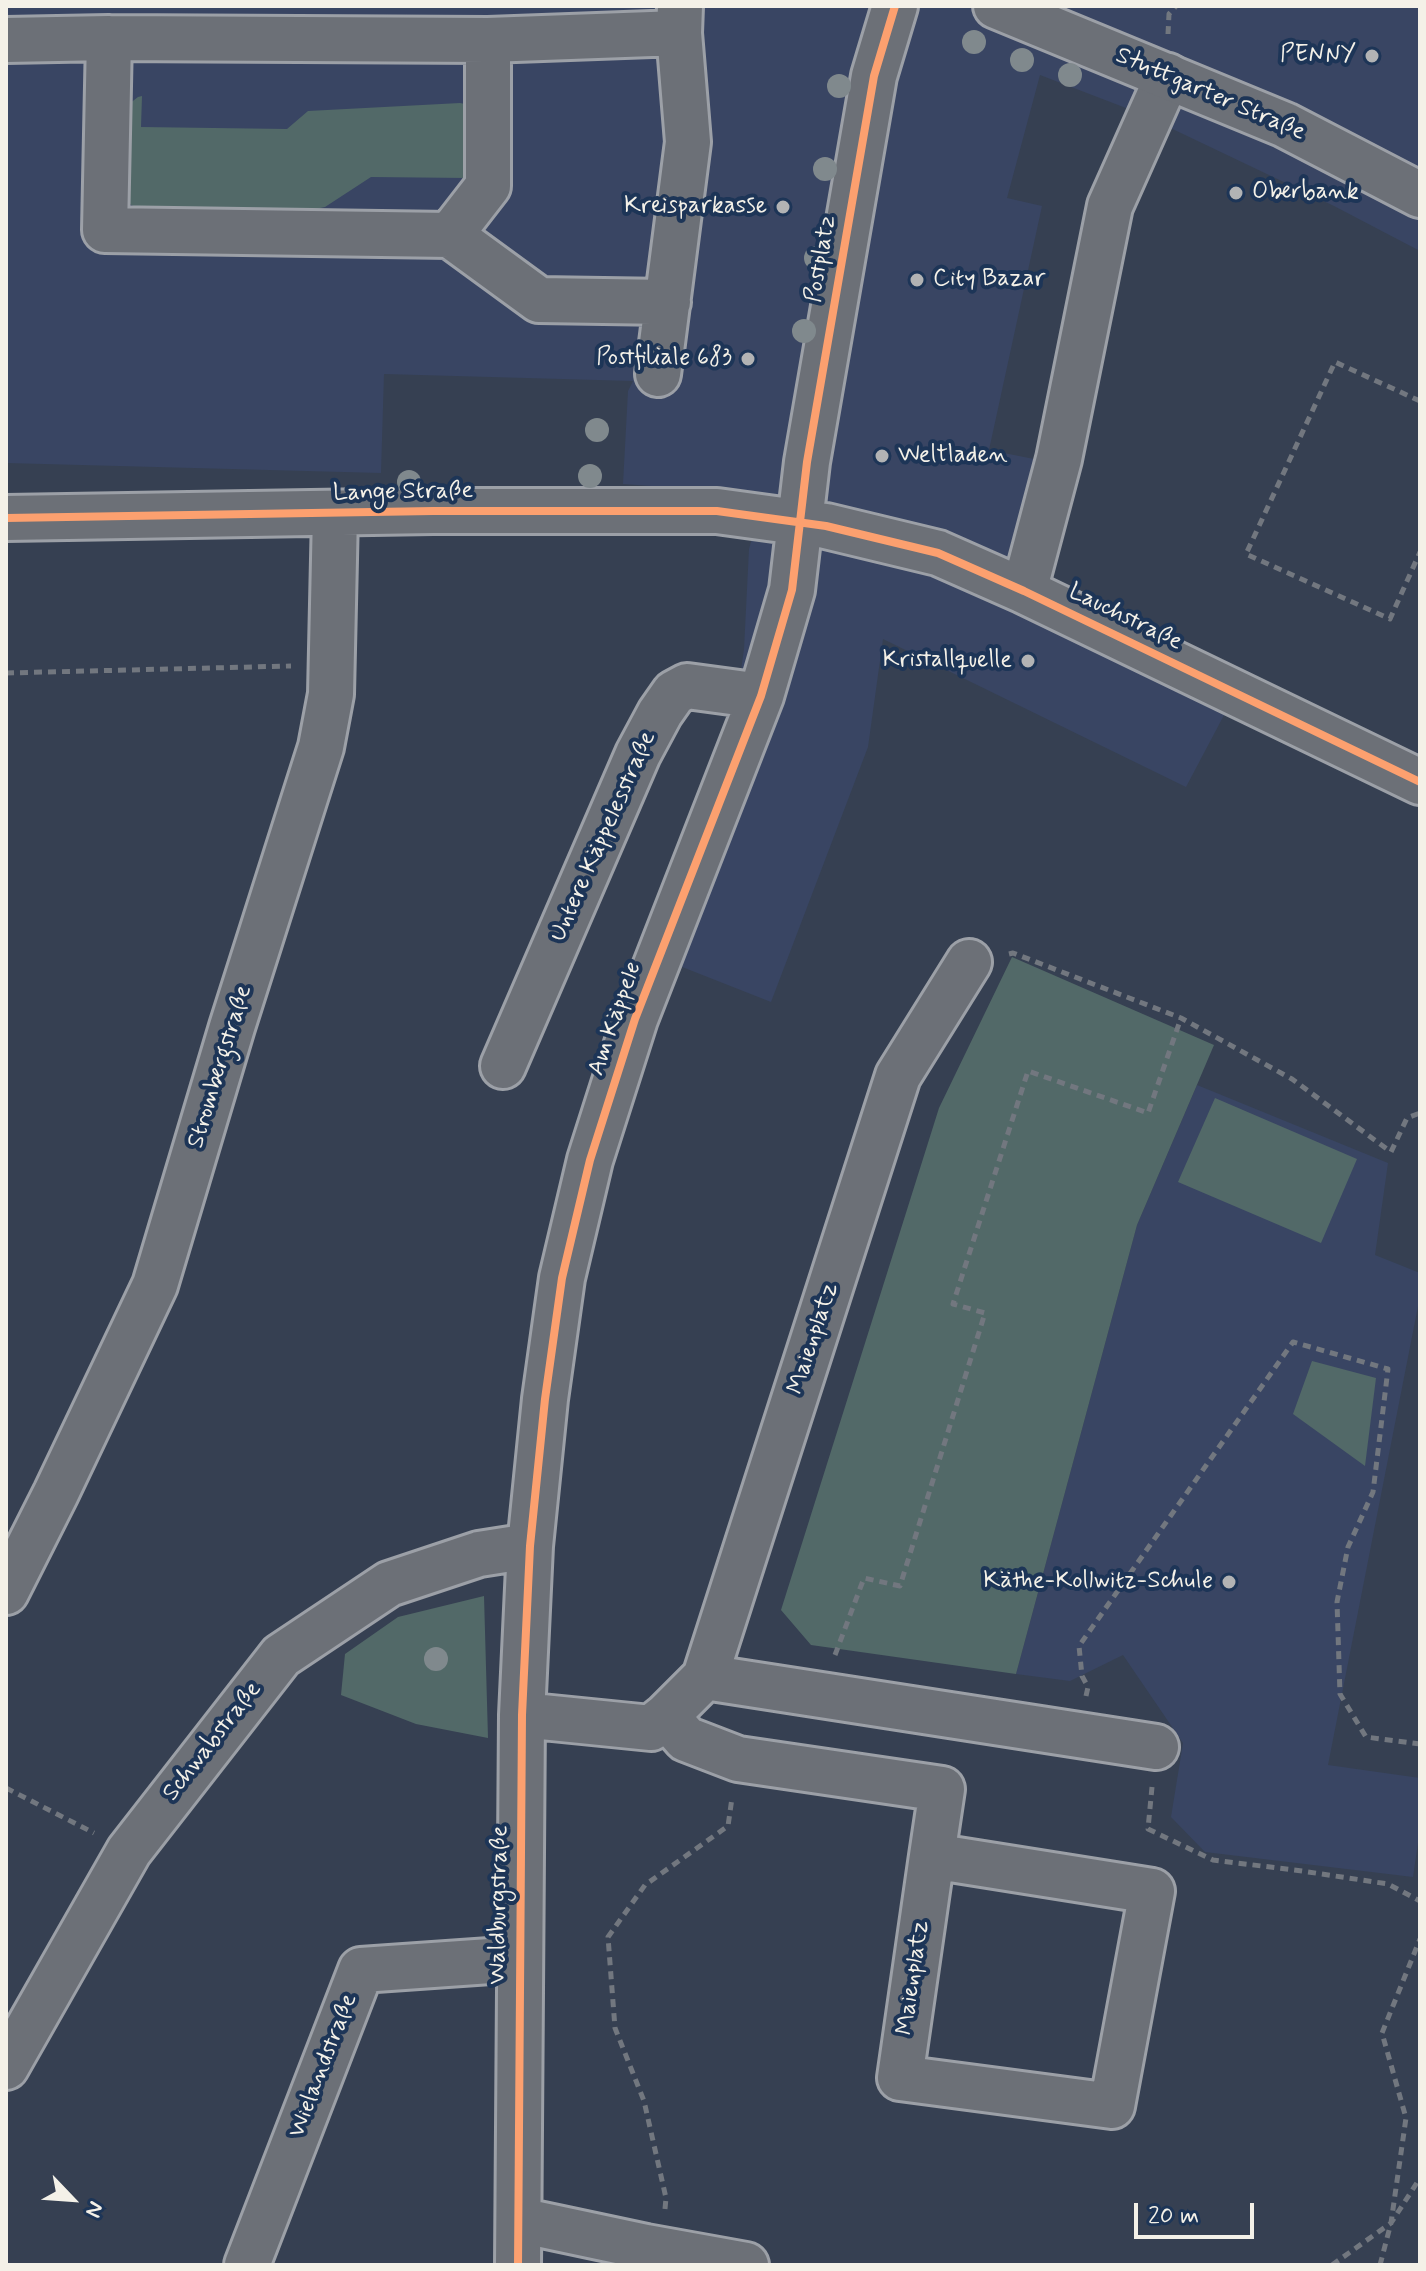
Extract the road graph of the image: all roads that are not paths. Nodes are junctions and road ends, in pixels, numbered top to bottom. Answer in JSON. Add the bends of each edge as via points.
{"nodes":[{"id":1,"x":895,"y":6,"type":"edge"},
{"id":2,"x":996,"y":6,"type":"edge"},
{"id":3,"x":679,"y":20,"type":"edge"},
{"id":4,"x":109,"y":38,"type":"junction"},
{"id":5,"x":6,"y":40,"type":"edge"},
{"id":6,"x":488,"y":40,"type":"junction"},
{"id":7,"x":1168,"y":76,"type":"junction"},
{"id":8,"x":1420,"y":195,"type":"edge"},
{"id":9,"x":450,"y":235,"type":"junction"},
{"id":10,"x":668,"y":302,"type":"junction"},
{"id":11,"x":658,"y":374,"type":"dead end"},
{"id":12,"x":335,"y":514,"type":"junction"},
{"id":13,"x":6,"y":518,"type":"edge"},
{"id":14,"x":801,"y":522,"type":"junction"},
{"id":15,"x":1024,"y":591,"type":"junction"},
{"id":16,"x":761,"y":696,"type":"junction"},
{"id":17,"x":1420,"y":782,"type":"edge"},
{"id":18,"x":969,"y":962,"type":"road end"},
{"id":19,"x":503,"y":1066,"type":"dead end"},
{"id":20,"x":530,"y":1546,"type":"junction"},
{"id":21,"x":6,"y":1592,"type":"edge"},
{"id":22,"x":705,"y":1677,"type":"junction"},
{"id":23,"x":522,"y":1715,"type":"junction"},
{"id":24,"x":666,"y":1716,"type":"junction"},
{"id":25,"x":1156,"y":1747,"type":"road end"},
{"id":26,"x":932,"y":1856,"type":"junction"},
{"id":27,"x":519,"y":1959,"type":"junction"},
{"id":28,"x":6,"y":2067,"type":"edge"},
{"id":29,"x":519,"y":2220,"type":"junction"},
{"id":30,"x":247,"y":2265,"type":"edge"},
{"id":31,"x":518,"y":2265,"type":"edge"},
{"id":32,"x":746,"y":2265,"type":"edge"}],
"edges":[{"from":1,"to":14,"type":"street","name":"Postplatz","via":[[874,76]]},
{"from":2,"to":7,"type":"street","name":"Stuttgarter Straße"},
{"from":3,"to":6,"type":"street"},
{"from":3,"to":10,"type":"street","via":[[688,142]]},
{"from":4,"to":5,"type":"street"},
{"from":4,"to":6,"type":"street"},
{"from":4,"to":9,"type":"street","via":[[105,230]]},
{"from":6,"to":9,"type":"street","via":[[488,186]]},
{"from":7,"to":8,"type":"street","name":"Stuttgarter Straße","via":[[1285,125]]},
{"from":7,"to":15,"type":"street","via":[[1110,206],[1059,459]]},
{"from":9,"to":10,"type":"street","via":[[539,300]]},
{"from":10,"to":11,"type":"street"},
{"from":12,"to":13,"type":"street","name":"Lange Straße"},
{"from":12,"to":14,"type":"street","name":"Lange Straße","via":[[717,511]]},
{"from":12,"to":21,"type":"street","name":"Strombergstraße","via":[[331,694],[321,747],[155,1285]]},
{"from":14,"to":15,"type":"street","name":"Lauchstraße","via":[[938,553]]},
{"from":14,"to":16,"type":"street","name":"Am Käppele","via":[[792,590]]},
{"from":15,"to":17,"type":"street","name":"Lauchstraße"},
{"from":16,"to":19,"type":"street","name":"Untere Käppelesstraße","via":[[687,686],[674,693],[660,713]]},
{"from":16,"to":20,"type":"street","name":"Am Käppele","via":[[635,1019],[590,1160],[562,1278]]},
{"from":18,"to":22,"type":"street","name":"Maienplatz","via":[[898,1076]]},
{"from":20,"to":23,"type":"street","name":"Waldburgstraße"},
{"from":20,"to":28,"type":"street","name":"Schwabstraße","via":[[479,1554],[389,1584],[281,1656],[129,1851]]},
{"from":22,"to":24,"type":"street","name":"Maienplatz"},
{"from":22,"to":25,"type":"street"},
{"from":23,"to":24,"type":"street","name":"Maienplatz","via":[[651,1728]]},
{"from":23,"to":27,"type":"street","name":"Waldburgstraße"},
{"from":24,"to":26,"type":"street","name":"Maienplatz","via":[[686,1739],[738,1759],[942,1789]]},
{"from":26,"to":26,"type":"street","name":"Maienplatz","via":[[900,2078],[1112,2106],[1152,1891]]},
{"from":27,"to":29,"type":"street","name":"Waldburgstraße"},
{"from":27,"to":30,"type":"street","name":"Wielandstraße","via":[[361,1970]]},
{"from":29,"to":31,"type":"street","name":"Waldburgstraße"},
{"from":29,"to":32,"type":"street"}]}
